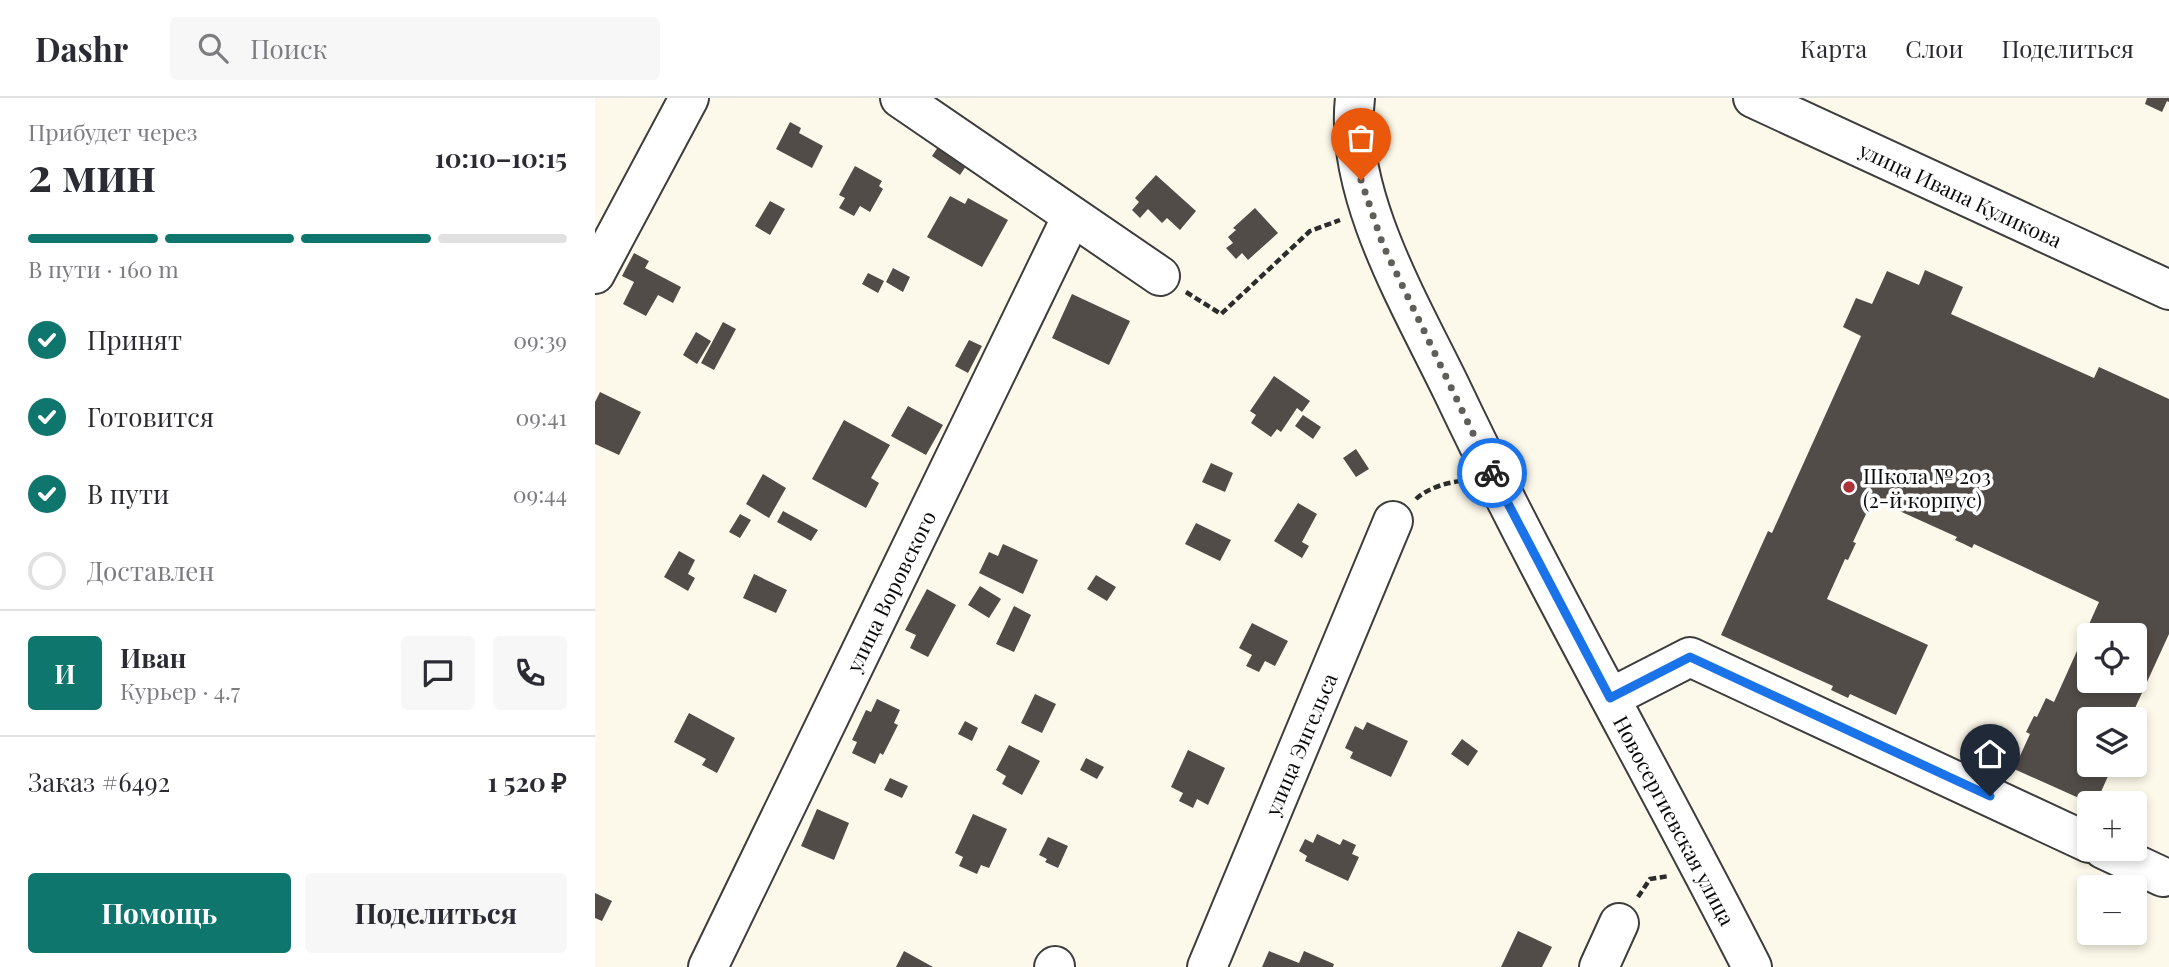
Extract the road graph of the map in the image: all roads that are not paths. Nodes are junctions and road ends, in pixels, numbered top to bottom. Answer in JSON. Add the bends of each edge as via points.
{"nodes":[{"id":1,"x":689,"y":98,"type":"edge"},
{"id":2,"x":900,"y":98,"type":"edge"},
{"id":3,"x":1355,"y":98,"type":"edge"},
{"id":4,"x":1753,"y":98,"type":"edge"},
{"id":5,"x":1796,"y":107,"type":"edge"},
{"id":6,"x":1072,"y":216,"type":"junction"},
{"id":7,"x":595,"y":274,"type":"edge"},
{"id":8,"x":1160,"y":276,"type":"road end"},
{"id":9,"x":2169,"y":290,"type":"edge"},
{"id":10,"x":1392,"y":521,"type":"road end"},
{"id":11,"x":1610,"y":698,"type":"junction"},
{"id":12,"x":2077,"y":837,"type":"edge"},
{"id":13,"x":2129,"y":861,"type":"edge"},
{"id":14,"x":2163,"y":877,"type":"dead end"},
{"id":15,"x":1619,"y":923,"type":"road end"},
{"id":16,"x":708,"y":967,"type":"edge"},
{"id":17,"x":1206,"y":967,"type":"edge"},
{"id":18,"x":1599,"y":967,"type":"edge"},
{"id":19,"x":1752,"y":967,"type":"edge"}],
"edges":[{"from":1,"to":7,"type":"street"},
{"from":2,"to":6,"type":"street"},
{"from":3,"to":11,"type":"street","name":"Новосергиевская улица","via":[[1353,120],[1361,180],[1388,256],[1494,478]]},
{"from":4,"to":5,"type":"street","name":"улица Ивана Куликова"},
{"from":5,"to":9,"type":"street","name":"улица Ивана Куликова"},
{"from":6,"to":8,"type":"street"},
{"from":6,"to":16,"type":"street","name":"улица Воровского"},
{"from":10,"to":17,"type":"street","name":"улица Энгельса"},
{"from":11,"to":12,"type":"street","via":[[1690,657]]},
{"from":11,"to":19,"type":"street","name":"Новосергиевская улица"},
{"from":13,"to":14,"type":"street"},
{"from":15,"to":18,"type":"street"}]}
